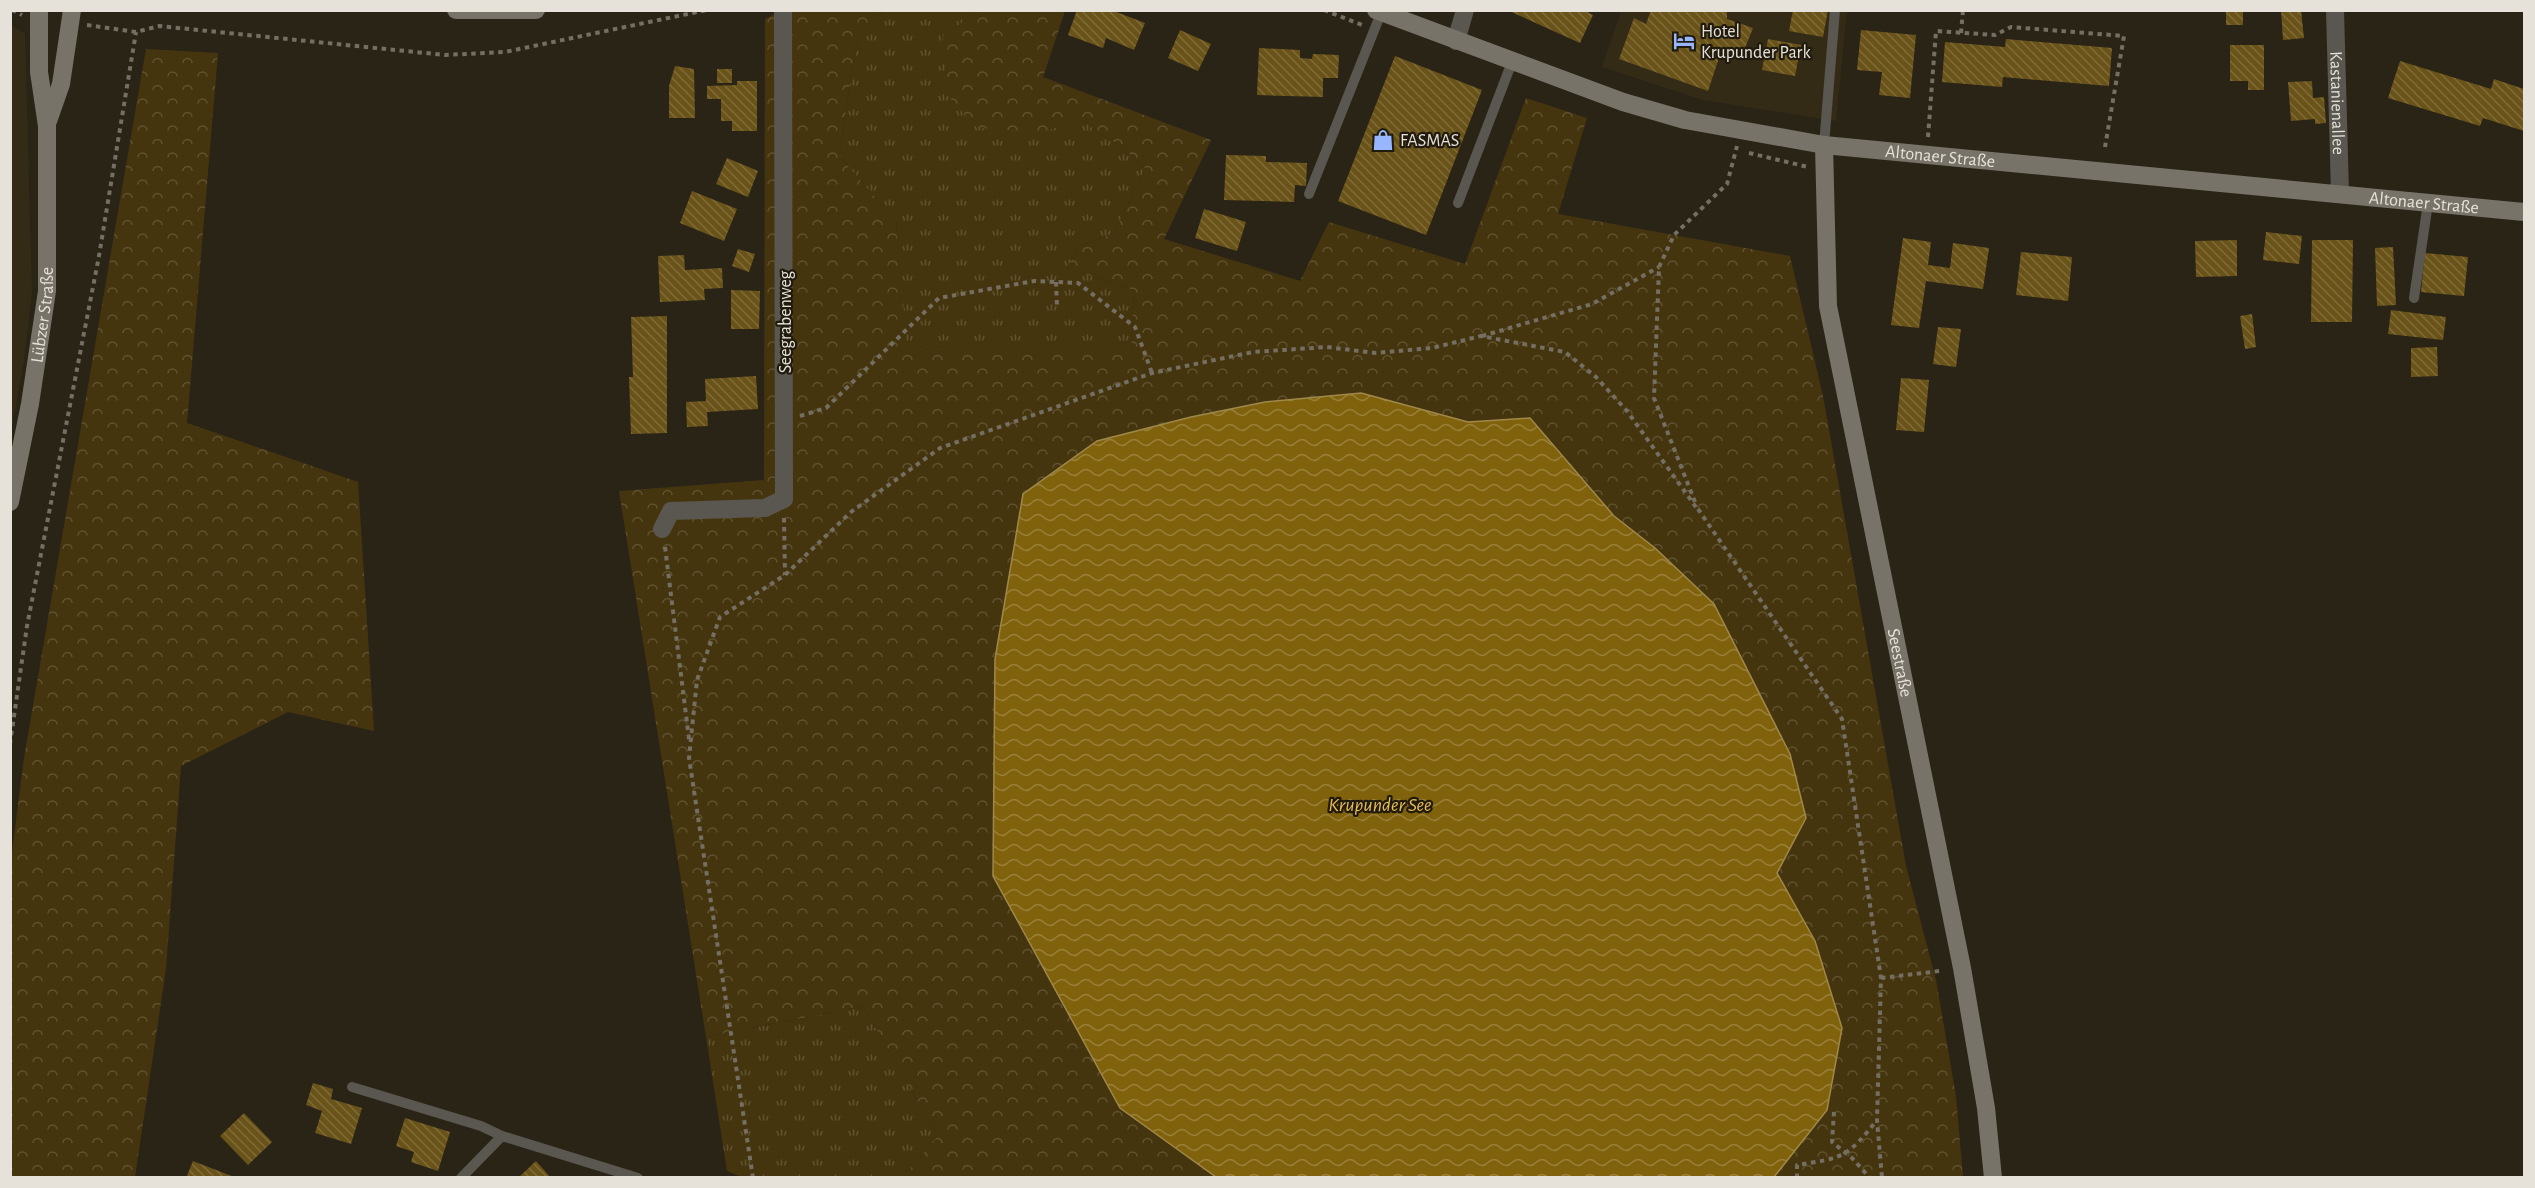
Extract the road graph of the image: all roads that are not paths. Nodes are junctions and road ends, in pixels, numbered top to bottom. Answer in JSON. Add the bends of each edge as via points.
{"nodes":[{"id":1,"x":39,"y":10,"type":"edge"},
{"id":2,"x":72,"y":10,"type":"edge"},
{"id":3,"x":456,"y":10,"type":"edge"},
{"id":4,"x":536,"y":10,"type":"edge"},
{"id":5,"x":783,"y":10,"type":"edge"},
{"id":6,"x":1465,"y":10,"type":"edge"},
{"id":7,"x":1835,"y":10,"type":"edge"},
{"id":8,"x":2335,"y":10,"type":"edge"},
{"id":9,"x":1379,"y":12,"type":"edge"},
{"id":10,"x":1456,"y":41,"type":"junction"},
{"id":11,"x":1512,"y":62,"type":"junction"},
{"id":12,"x":47,"y":126,"type":"junction"},
{"id":13,"x":1824,"y":145,"type":"junction"},
{"id":14,"x":1309,"y":194,"type":"dead end"},
{"id":15,"x":2340,"y":194,"type":"junction"},
{"id":16,"x":1458,"y":203,"type":"dead end"},
{"id":17,"x":2428,"y":203,"type":"junction"},
{"id":18,"x":2524,"y":212,"type":"edge"},
{"id":19,"x":2414,"y":298,"type":"dead end"},
{"id":20,"x":10,"y":502,"type":"edge"},
{"id":21,"x":662,"y":529,"type":"road end"},
{"id":22,"x":352,"y":1087,"type":"dead end"},
{"id":23,"x":502,"y":1136,"type":"junction"},
{"id":24,"x":461,"y":1178,"type":"edge"},
{"id":25,"x":638,"y":1178,"type":"edge"},
{"id":26,"x":1993,"y":1178,"type":"edge"}],
"edges":[{"from":1,"to":12,"type":"street","name":"Lübzer Straße","via":[[39,72]]},
{"from":2,"to":12,"type":"street","name":"Lübzer Straße","via":[[61,84]]},
{"from":3,"to":4,"type":"street"},
{"from":5,"to":21,"type":"street","name":"Seegrabenweg","via":[[784,499],[765,508],[671,511]]},
{"from":6,"to":10,"type":"street"},
{"from":7,"to":13,"type":"lane"},
{"from":8,"to":15,"type":"street","name":"Kastanienallee"},
{"from":9,"to":10,"type":"street","name":"Altonaer Straße"},
{"from":9,"to":14,"type":"lane"},
{"from":10,"to":11,"type":"street","name":"Altonaer Straße"},
{"from":11,"to":13,"type":"street","name":"Altonaer Straße","via":[[1685,120]]},
{"from":11,"to":16,"type":"lane"},
{"from":12,"to":20,"type":"street","name":"Lübzer Straße","via":[[47,291]]},
{"from":13,"to":15,"type":"street","name":"Altonaer Straße"},
{"from":13,"to":26,"type":"street","name":"Seestraße","via":[[1828,306],[1966,990],[1986,1108]]},
{"from":15,"to":17,"type":"street","name":"Altonaer Straße"},
{"from":17,"to":18,"type":"street","name":"Altonaer Straße"},
{"from":17,"to":19,"type":"lane"},
{"from":22,"to":23,"type":"lane"},
{"from":23,"to":24,"type":"lane"},
{"from":23,"to":25,"type":"lane"}]}
